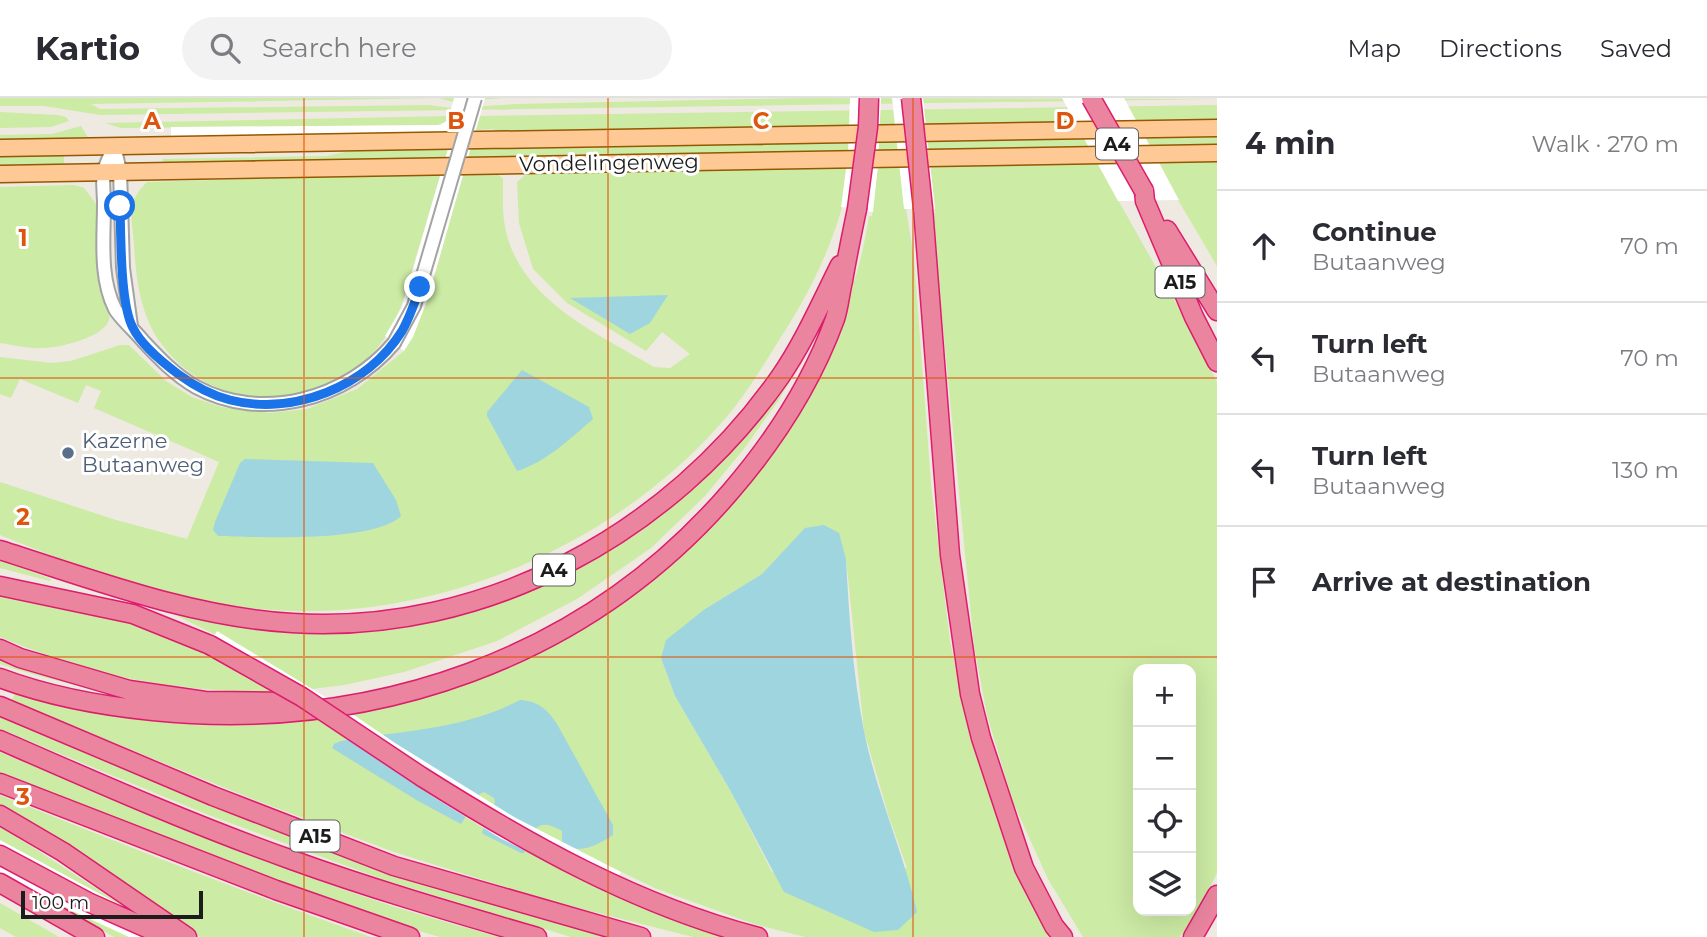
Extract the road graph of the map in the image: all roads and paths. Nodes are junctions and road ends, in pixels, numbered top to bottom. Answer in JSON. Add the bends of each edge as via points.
{"nodes":[{"id":1,"x":475,"y":98,"type":"edge"},
{"id":2,"x":870,"y":98,"type":"edge"},
{"id":3,"x":911,"y":98,"type":"edge"},
{"id":4,"x":1091,"y":98,"type":"edge"},
{"id":5,"x":1217,"y":128,"type":"edge"},
{"id":6,"x":114,"y":146,"type":"junction"},
{"id":7,"x":0,"y":148,"type":"edge"},
{"id":8,"x":1217,"y":153,"type":"edge"},
{"id":9,"x":112,"y":172,"type":"junction"},
{"id":10,"x":0,"y":174,"type":"edge"},
{"id":11,"x":1146,"y":197,"type":"junction"},
{"id":12,"x":849,"y":246,"type":"junction"},
{"id":13,"x":122,"y":311,"type":"junction"},
{"id":14,"x":1217,"y":311,"type":"edge"},
{"id":15,"x":1217,"y":362,"type":"edge"},
{"id":16,"x":0,"y":550,"type":"edge"},
{"id":17,"x":0,"y":586,"type":"edge"},
{"id":18,"x":193,"y":637,"type":"junction"},
{"id":19,"x":0,"y":649,"type":"edge"},
{"id":20,"x":0,"y":678,"type":"edge"},
{"id":21,"x":414,"y":691,"type":"junction"},
{"id":22,"x":0,"y":706,"type":"edge"},
{"id":23,"x":0,"y":740,"type":"edge"},
{"id":24,"x":0,"y":783,"type":"edge"},
{"id":25,"x":0,"y":816,"type":"edge"},
{"id":26,"x":0,"y":855,"type":"edge"},
{"id":27,"x":0,"y":883,"type":"edge"},
{"id":28,"x":1217,"y":895,"type":"edge"},
{"id":29,"x":1058,"y":931,"type":"edge"},
{"id":30,"x":95,"y":937,"type":"edge"},
{"id":31,"x":167,"y":937,"type":"edge"},
{"id":32,"x":187,"y":937,"type":"edge"},
{"id":33,"x":410,"y":937,"type":"edge"},
{"id":34,"x":537,"y":937,"type":"edge"},
{"id":35,"x":641,"y":937,"type":"edge"},
{"id":36,"x":758,"y":937,"type":"edge"},
{"id":37,"x":1193,"y":937,"type":"edge"}],
"edges":[{"from":1,"to":13,"type":"street","bridge":true,"via":[[414,306],[394,343],[370,367],[337,389],[308,400],[271,404],[230,400],[196,387],[163,363]]},
{"from":2,"to":12,"type":"highway","number":"A4","bridge":true},
{"from":3,"to":29,"type":"highway","bridge":true,"via":[[950,555],[970,694],[1024,868]]},
{"from":4,"to":11,"type":"highway","number":"A4","bridge":true},
{"from":5,"to":6,"type":"main road","name":"Vondelingenweg"},
{"from":6,"to":7,"type":"main road","name":"Vondelingenweg"},
{"from":6,"to":9,"type":"street"},
{"from":8,"to":9,"type":"main road","name":"Vondelingenweg"},
{"from":9,"to":10,"type":"main road","name":"Vondelingenweg"},
{"from":9,"to":13,"type":"street","via":[[123,268]]},
{"from":9,"to":13,"type":"street","via":[[104,268]]},
{"from":11,"to":14,"type":"highway","number":"A15"},
{"from":11,"to":15,"type":"highway","number":"A15"},
{"from":12,"to":16,"type":"highway","number":"A4","via":[[780,376],[697,473],[648,515],[587,553],[494,594],[412,618],[349,625],[290,623],[187,607]]},
{"from":12,"to":21,"type":"highway","number":"A4","via":[[836,317],[814,368],[752,467],[707,519],[653,570],[556,635]]},
{"from":16,"to":18,"type":"highway","via":[[144,607]]},
{"from":17,"to":18,"type":"highway","via":[[114,609]]},
{"from":18,"to":36,"type":"highway","bridge":true,"via":[[302,697],[538,847],[613,886],[687,916]]},
{"from":19,"to":21,"type":"highway","number":"A4","via":[[129,690],[205,701],[347,699]]},
{"from":20,"to":21,"type":"highway","number":"A4","via":[[83,701],[182,714],[248,716],[352,706]]},
{"from":22,"to":35,"type":"highway","number":"A15","via":[[394,866]]},
{"from":23,"to":34,"type":"highway","number":"A15","via":[[291,860]]},
{"from":24,"to":33,"type":"highway"},
{"from":25,"to":32,"type":"highway","via":[[64,852]]},
{"from":26,"to":31,"type":"highway"},
{"from":27,"to":30,"type":"highway"},
{"from":28,"to":37,"type":"highway"}]}
